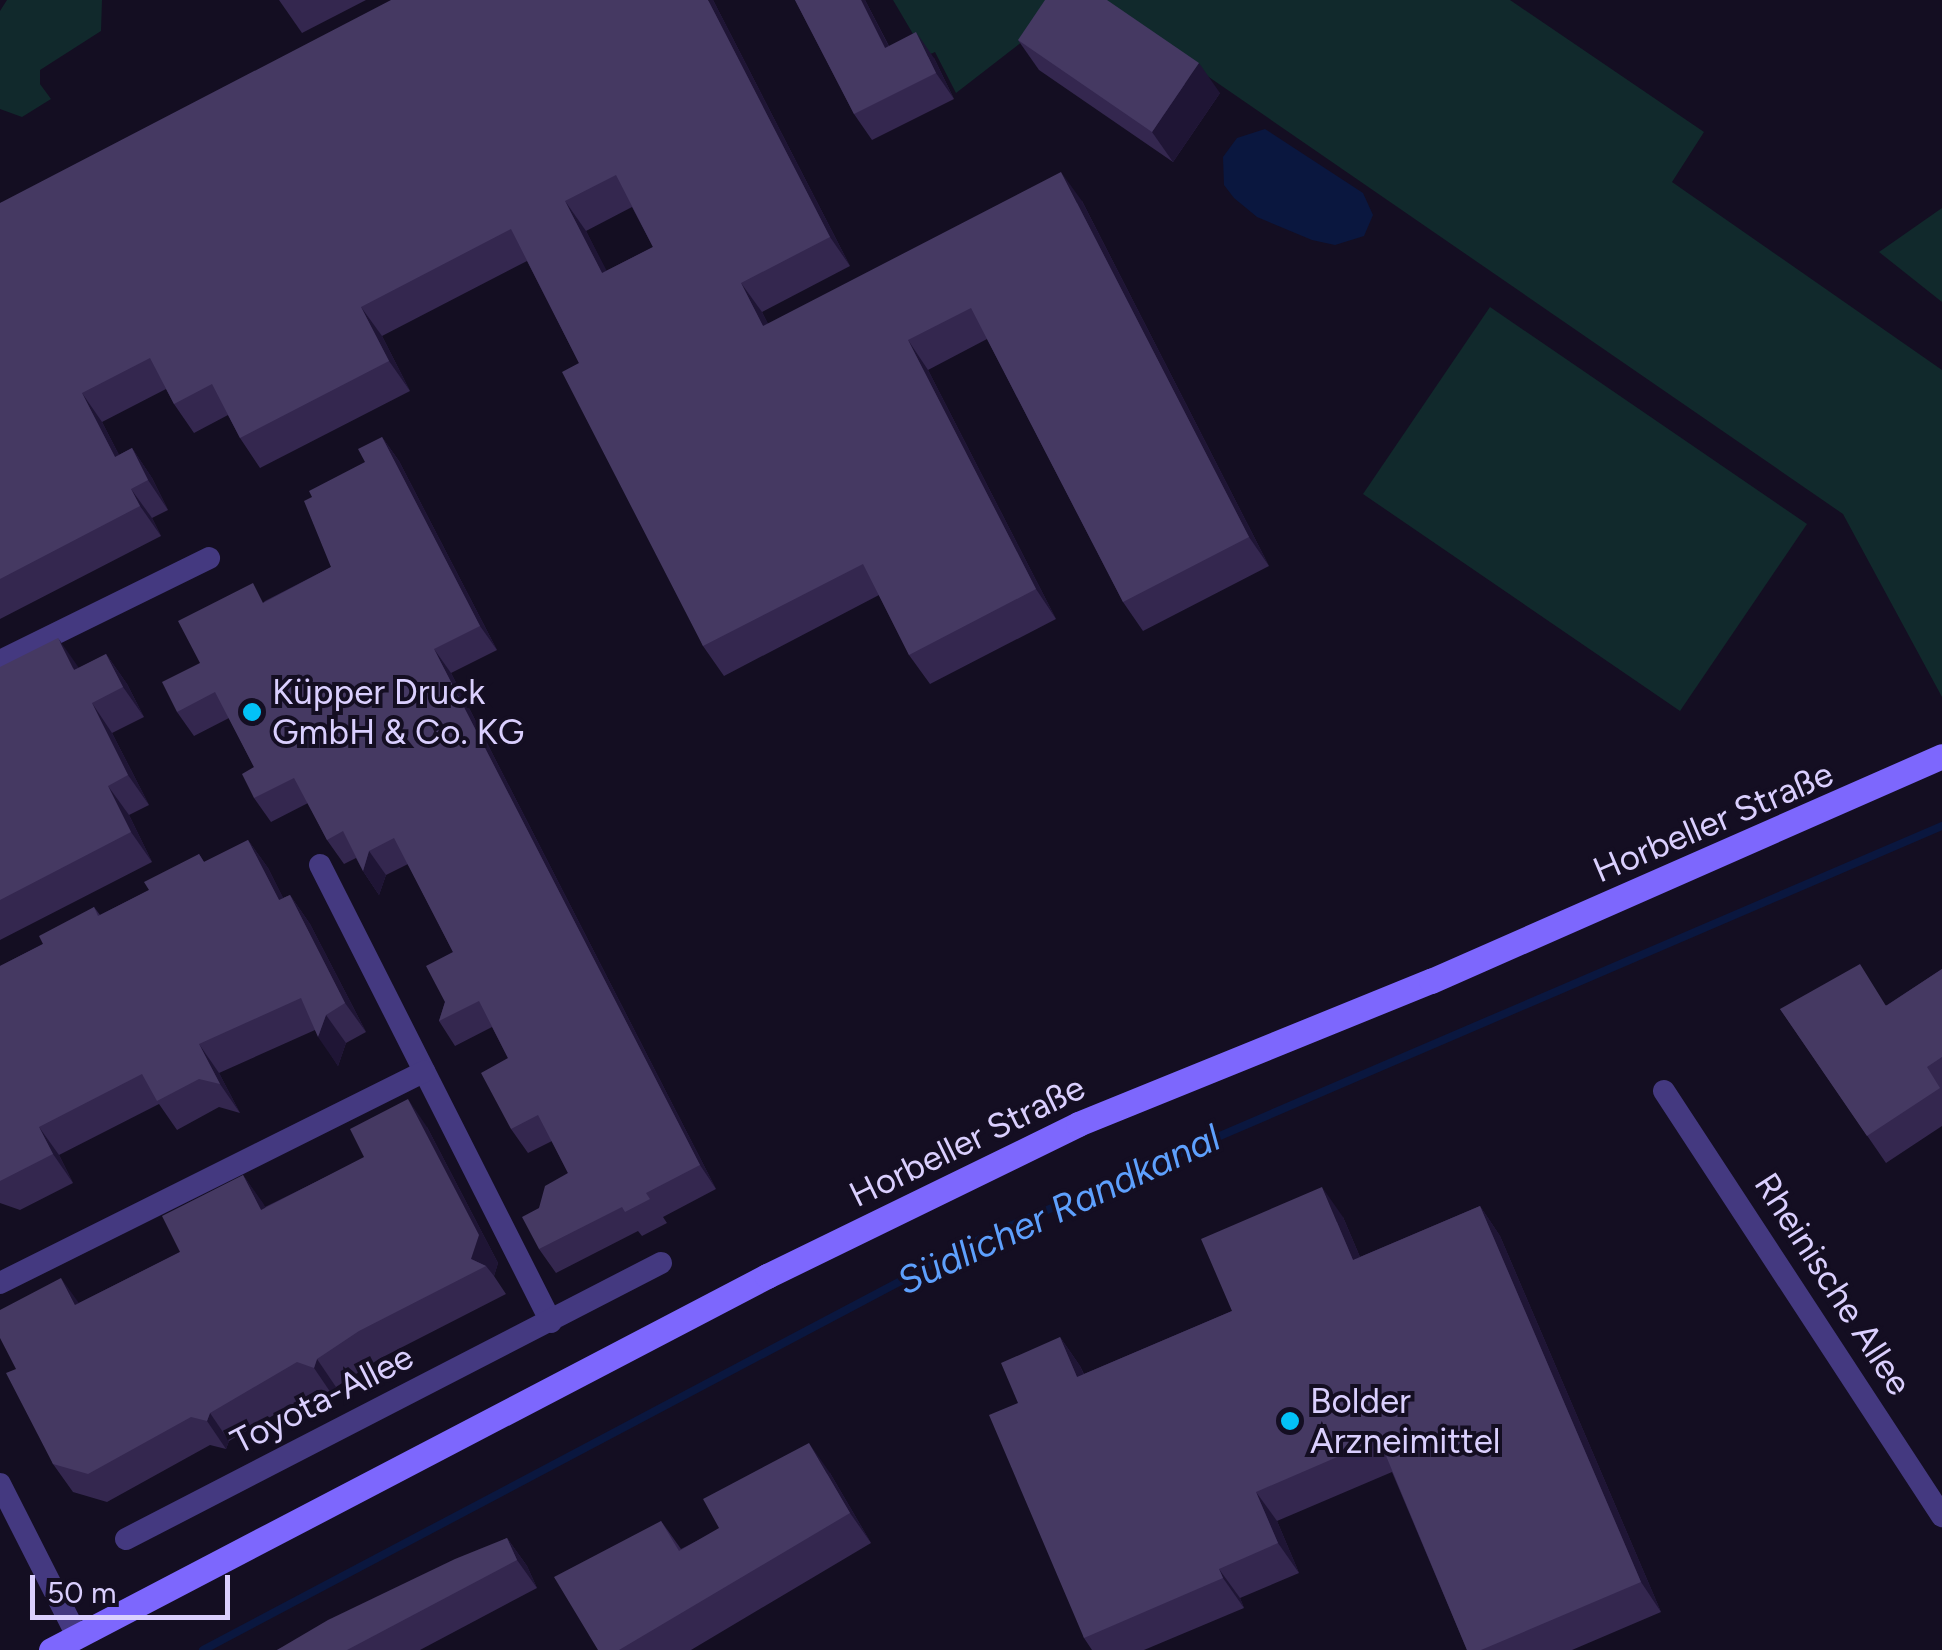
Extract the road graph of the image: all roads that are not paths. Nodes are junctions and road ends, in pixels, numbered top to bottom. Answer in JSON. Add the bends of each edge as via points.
{"nodes":[{"id":1,"x":209,"y":558,"type":"dead end"},
{"id":2,"x":0,"y":662,"type":"edge"},
{"id":3,"x":1942,"y":756,"type":"edge"},
{"id":4,"x":320,"y":866,"type":"dead end"},
{"id":5,"x":424,"y":1072,"type":"junction"},
{"id":6,"x":1664,"y":1091,"type":"dead end"},
{"id":7,"x":660,"y":1263,"type":"dead end"},
{"id":8,"x":0,"y":1282,"type":"edge"},
{"id":9,"x":551,"y":1322,"type":"junction"},
{"id":10,"x":0,"y":1484,"type":"edge"},
{"id":11,"x":1942,"y":1516,"type":"edge"},
{"id":12,"x":126,"y":1540,"type":"dead end"},
{"id":13,"x":77,"y":1636,"type":"junction"},
{"id":14,"x":51,"y":1650,"type":"edge"}],
"edges":[{"from":1,"to":2,"type":"street"},
{"from":3,"to":13,"type":"main road","name":"Horbeller Straße","via":[[1430,981],[1078,1124],[768,1276]]},
{"from":4,"to":5,"type":"street"},
{"from":5,"to":8,"type":"street"},
{"from":5,"to":9,"type":"street"},
{"from":6,"to":11,"type":"street","name":"Rheinische Allee"},
{"from":7,"to":9,"type":"street","name":"Toyota-Allee"},
{"from":9,"to":12,"type":"street","name":"Toyota-Allee"},
{"from":10,"to":13,"type":"street"},
{"from":13,"to":14,"type":"main road","name":"Horbeller Straße"}]}
